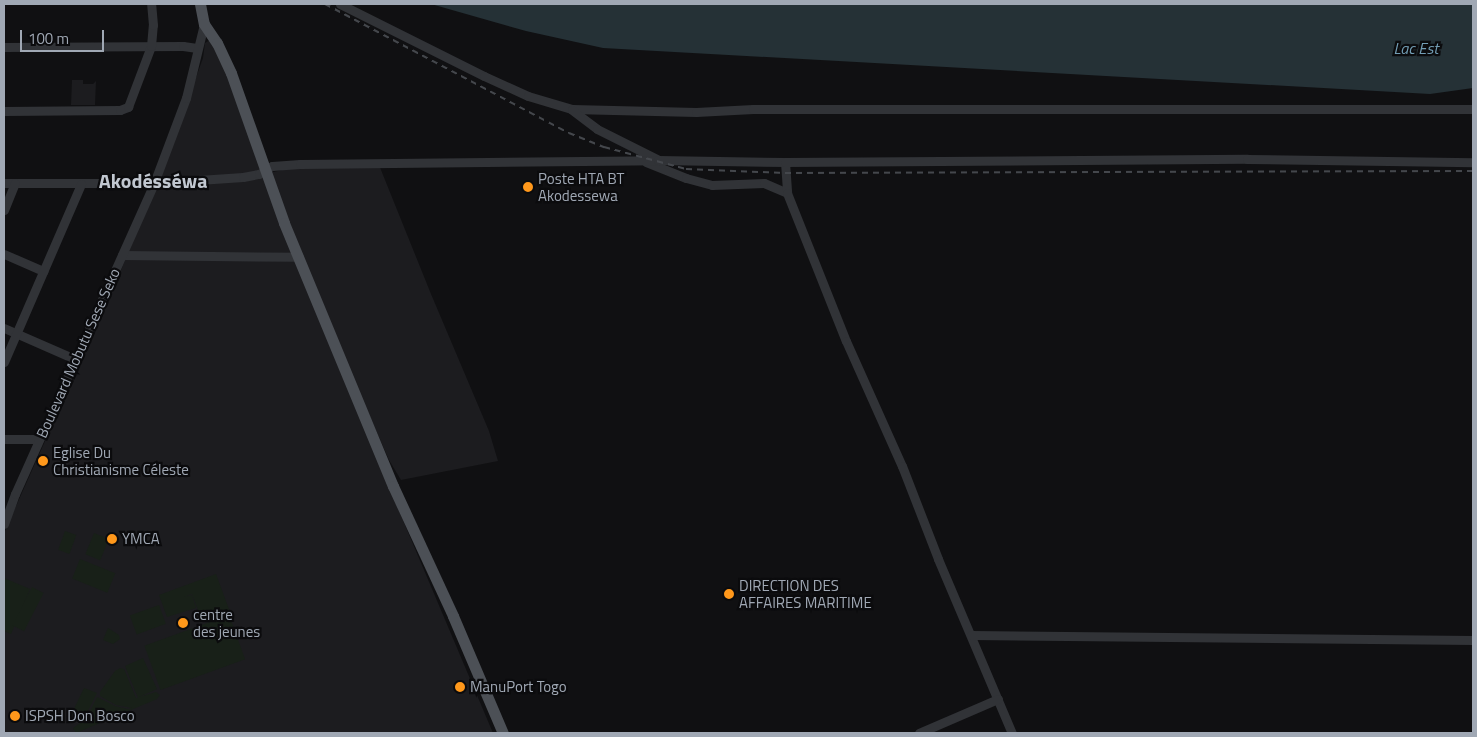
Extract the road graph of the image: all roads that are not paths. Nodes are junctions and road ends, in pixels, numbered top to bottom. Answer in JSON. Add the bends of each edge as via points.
{"nodes":[{"id":1,"x":151,"y":4,"type":"edge"},
{"id":2,"x":200,"y":4,"type":"edge"},
{"id":3,"x":340,"y":4,"type":"edge"},
{"id":4,"x":204,"y":24,"type":"junction"},
{"id":5,"x":4,"y":46,"type":"edge"},
{"id":6,"x":151,"y":46,"type":"junction"},
{"id":7,"x":197,"y":48,"type":"junction"},
{"id":8,"x":572,"y":109,"type":"junction"},
{"id":9,"x":1473,"y":109,"type":"edge"},
{"id":10,"x":4,"y":111,"type":"edge"},
{"id":11,"x":658,"y":160,"type":"junction"},
{"id":12,"x":641,"y":161,"type":"junction"},
{"id":13,"x":785,"y":162,"type":"junction"},
{"id":14,"x":1473,"y":162,"type":"edge"},
{"id":15,"x":264,"y":170,"type":"junction"},
{"id":16,"x":154,"y":182,"type":"junction"},
{"id":17,"x":4,"y":183,"type":"edge"},
{"id":18,"x":15,"y":183,"type":"junction"},
{"id":19,"x":81,"y":184,"type":"junction"},
{"id":20,"x":787,"y":193,"type":"junction"},
{"id":21,"x":4,"y":210,"type":"edge"},
{"id":22,"x":4,"y":254,"type":"edge"},
{"id":23,"x":122,"y":256,"type":"junction"},
{"id":24,"x":299,"y":257,"type":"junction"},
{"id":25,"x":44,"y":271,"type":"junction"},
{"id":26,"x":4,"y":328,"type":"edge"},
{"id":27,"x":16,"y":334,"type":"junction"},
{"id":28,"x":75,"y":360,"type":"junction"},
{"id":29,"x":4,"y":362,"type":"edge"},
{"id":30,"x":4,"y":439,"type":"edge"},
{"id":31,"x":39,"y":439,"type":"junction"},
{"id":32,"x":4,"y":494,"type":"edge"},
{"id":33,"x":15,"y":494,"type":"junction"},
{"id":34,"x":4,"y":524,"type":"edge"},
{"id":35,"x":971,"y":635,"type":"junction"},
{"id":36,"x":1473,"y":640,"type":"edge"},
{"id":37,"x":998,"y":699,"type":"junction"},
{"id":38,"x":503,"y":733,"type":"edge"},
{"id":39,"x":919,"y":733,"type":"edge"},
{"id":40,"x":1012,"y":733,"type":"edge"}],
"edges":[{"from":1,"to":6,"type":"street"},
{"from":2,"to":4,"type":"main road"},
{"from":3,"to":8,"type":"street","via":[[493,80],[547,103]]},
{"from":4,"to":7,"type":"street","name":"Boulevard Mobutu Sese Seko"},
{"from":4,"to":15,"type":"main road","via":[[218,43],[231,73]]},
{"from":5,"to":6,"type":"street"},
{"from":6,"to":7,"type":"street"},
{"from":6,"to":10,"type":"street","via":[[125,109]]},
{"from":7,"to":16,"type":"street","name":"Boulevard Mobutu Sese Seko","via":[[186,98]]},
{"from":8,"to":9,"type":"street","via":[[628,112],[753,109]]},
{"from":8,"to":11,"type":"street","via":[[597,129]]},
{"from":11,"to":12,"type":"street"},
{"from":11,"to":13,"type":"street"},
{"from":12,"to":15,"type":"street","via":[[282,164]]},
{"from":12,"to":20,"type":"street","via":[[712,185],[764,183]]},
{"from":13,"to":14,"type":"street","via":[[1247,159]]},
{"from":13,"to":20,"type":"street"},
{"from":15,"to":16,"type":"street","via":[[255,176]]},
{"from":15,"to":24,"type":"main road"},
{"from":16,"to":19,"type":"street"},
{"from":16,"to":23,"type":"street","name":"Boulevard Mobutu Sese Seko"},
{"from":17,"to":18,"type":"street"},
{"from":18,"to":19,"type":"street"},
{"from":18,"to":21,"type":"street"},
{"from":19,"to":25,"type":"street"},
{"from":20,"to":35,"type":"street"},
{"from":22,"to":25,"type":"street"},
{"from":23,"to":24,"type":"street"},
{"from":23,"to":28,"type":"street","name":"Boulevard Mobutu Sese Seko"},
{"from":24,"to":38,"type":"main road","via":[[393,486]]},
{"from":25,"to":27,"type":"street"},
{"from":26,"to":27,"type":"street"},
{"from":27,"to":28,"type":"street"},
{"from":27,"to":29,"type":"street"},
{"from":28,"to":31,"type":"street","name":"Boulevard Mobutu Sese Seko"},
{"from":30,"to":31,"type":"street"},
{"from":31,"to":33,"type":"street","name":"Boulevard Mobutu Sese Seko"},
{"from":32,"to":33,"type":"street"},
{"from":33,"to":34,"type":"street","name":"Boulevard Mobutu Sese Seko"},
{"from":35,"to":36,"type":"street"},
{"from":35,"to":37,"type":"street"},
{"from":37,"to":39,"type":"street"},
{"from":37,"to":40,"type":"street"}]}
